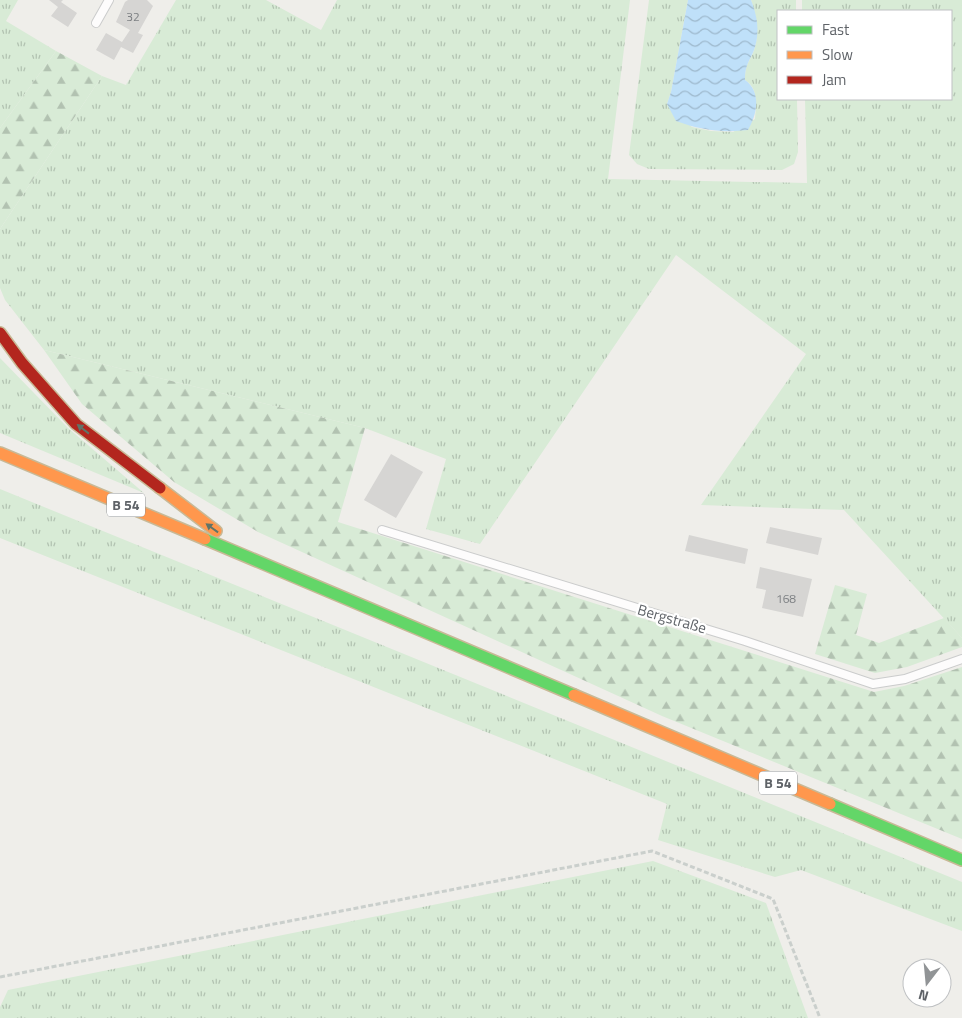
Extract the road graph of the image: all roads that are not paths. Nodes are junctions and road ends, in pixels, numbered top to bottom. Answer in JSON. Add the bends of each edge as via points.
{"nodes":[{"id":1,"x":109,"y":0,"type":"edge"},
{"id":2,"x":96,"y":23,"type":"dead end"},
{"id":3,"x":0,"y":333,"type":"edge"},
{"id":4,"x":0,"y":453,"type":"edge"},
{"id":5,"x":382,"y":530,"type":"dead end"},
{"id":6,"x":252,"y":557,"type":"junction"},
{"id":7,"x":962,"y":658,"type":"edge"},
{"id":8,"x":962,"y":860,"type":"edge"}],
"edges":[{"from":1,"to":2,"type":"lane"},
{"from":6,"to":3,"type":"highway","one_way":true,"via":[[159,490],[76,424]]},
{"from":4,"to":6,"type":"highway","number":"B 54"},
{"from":5,"to":7,"type":"lane","name":"Bergstraße","via":[[746,641],[873,684],[905,679]]},
{"from":6,"to":8,"type":"highway","number":"B 54","via":[[594,706]]}]}
